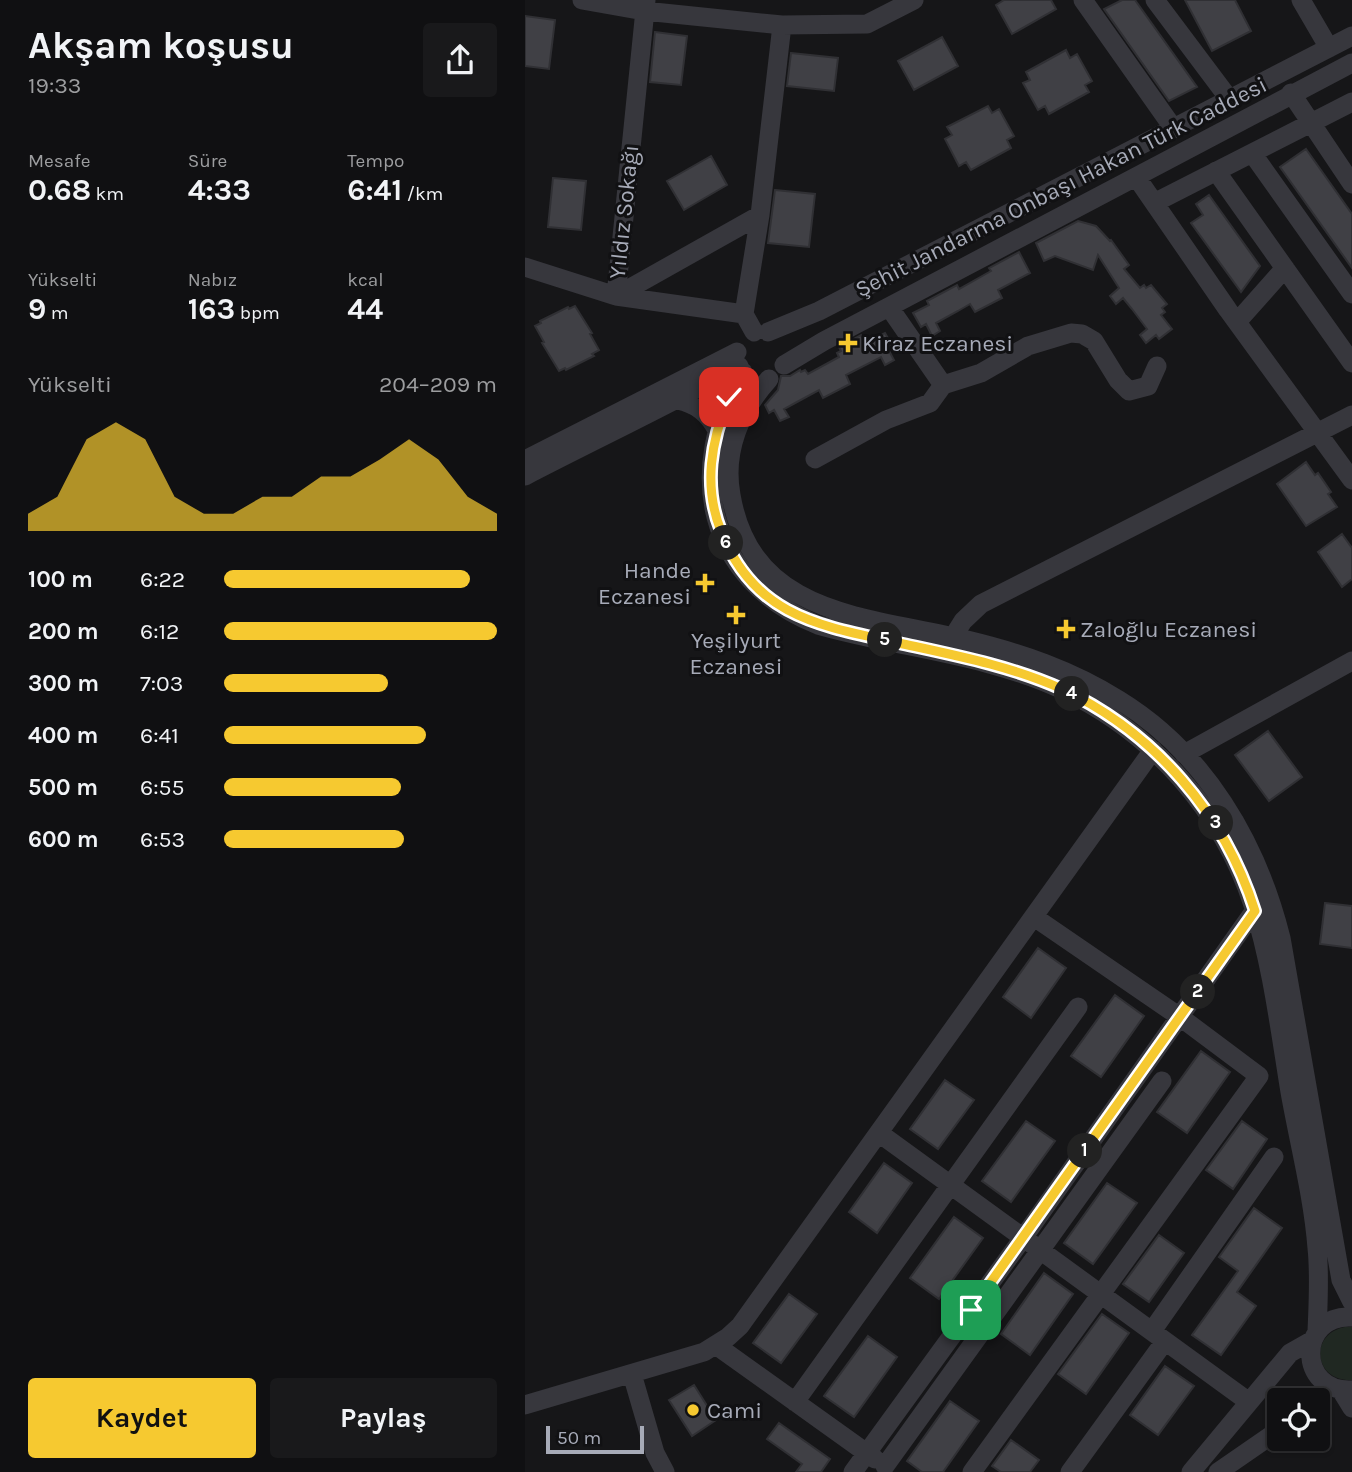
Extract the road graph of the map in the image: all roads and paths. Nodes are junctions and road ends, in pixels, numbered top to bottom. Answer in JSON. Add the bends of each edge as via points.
{"nodes":[{"id":1,"x":582,"y":0,"type":"edge"},
{"id":2,"x":914,"y":0,"type":"edge"},
{"id":3,"x":1083,"y":0,"type":"edge"},
{"id":4,"x":1155,"y":0,"type":"edge"},
{"id":5,"x":1301,"y":0,"type":"edge"},
{"id":6,"x":645,"y":5,"type":"edge"},
{"id":7,"x":782,"y":24,"type":"junction"},
{"id":8,"x":1352,"y":36,"type":"edge"},
{"id":9,"x":1329,"y":48,"type":"junction"},
{"id":10,"x":1352,"y":63,"type":"edge"},
{"id":11,"x":1291,"y":93,"type":"junction"},
{"id":12,"x":1230,"y":100,"type":"junction"},
{"id":13,"x":1352,"y":102,"type":"edge"},
{"id":14,"x":1310,"y":123,"type":"junction"},
{"id":15,"x":1174,"y":128,"type":"junction"},
{"id":16,"x":1252,"y":153,"type":"junction"},
{"id":17,"x":1216,"y":171,"type":"junction"},
{"id":18,"x":1137,"y":178,"type":"junction"},
{"id":19,"x":1352,"y":184,"type":"edge"},
{"id":20,"x":1154,"y":203,"type":"junction"},
{"id":21,"x":760,"y":215,"type":"junction"},
{"id":22,"x":525,"y":267,"type":"edge"},
{"id":23,"x":1285,"y":268,"type":"junction"},
{"id":24,"x":1352,"y":294,"type":"edge"},
{"id":25,"x":616,"y":296,"type":"junction"},
{"id":26,"x":889,"y":307,"type":"junction"},
{"id":27,"x":744,"y":314,"type":"junction"},
{"id":28,"x":1237,"y":322,"type":"junction"},
{"id":29,"x":761,"y":332,"type":"junction"},
{"id":30,"x":740,"y":363,"type":"junction"},
{"id":31,"x":1352,"y":363,"type":"edge"},
{"id":32,"x":784,"y":365,"type":"junction"},
{"id":33,"x":1157,"y":366,"type":"dead end"},
{"id":34,"x":769,"y":379,"type":"junction"},
{"id":35,"x":943,"y":385,"type":"junction"},
{"id":36,"x":678,"y":400,"type":"junction"},
{"id":37,"x":1352,"y":415,"type":"edge"},
{"id":38,"x":717,"y":430,"type":"junction"},
{"id":39,"x":1318,"y":433,"type":"junction"},
{"id":40,"x":815,"y":459,"type":"dead end"},
{"id":41,"x":525,"y":460,"type":"edge"},
{"id":42,"x":525,"y":476,"type":"edge"},
{"id":43,"x":1352,"y":480,"type":"edge"},
{"id":44,"x":953,"y":637,"type":"junction"},
{"id":45,"x":1352,"y":661,"type":"edge"},
{"id":46,"x":1153,"y":750,"type":"junction"},
{"id":47,"x":1184,"y":754,"type":"junction"},
{"id":48,"x":1255,"y":911,"type":"junction"},
{"id":49,"x":1034,"y":917,"type":"junction"},
{"id":50,"x":1077,"y":1007,"type":"dead end"},
{"id":51,"x":1180,"y":1017,"type":"junction"},
{"id":52,"x":1162,"y":1081,"type":"dead end"},
{"id":53,"x":879,"y":1133,"type":"junction"},
{"id":54,"x":1273,"y":1157,"type":"dead end"},
{"id":55,"x":950,"y":1185,"type":"junction"},
{"id":56,"x":1023,"y":1238,"type":"junction"},
{"id":57,"x":1040,"y":1250,"type":"junction"},
{"id":58,"x":1100,"y":1294,"type":"junction"},
{"id":59,"x":1352,"y":1301,"type":"edge"},
{"id":60,"x":1352,"y":1317,"type":"edge"},
{"id":61,"x":1158,"y":1336,"type":"junction"},
{"id":62,"x":1315,"y":1336,"type":"junction"},
{"id":63,"x":717,"y":1346,"type":"junction"},
{"id":64,"x":632,"y":1374,"type":"junction"},
{"id":65,"x":1336,"y":1392,"type":"edge"},
{"id":66,"x":795,"y":1402,"type":"junction"},
{"id":67,"x":1249,"y":1402,"type":"junction"},
{"id":68,"x":525,"y":1405,"type":"edge"},
{"id":69,"x":1352,"y":1408,"type":"edge"},
{"id":70,"x":1267,"y":1438,"type":"edge"},
{"id":71,"x":867,"y":1453,"type":"junction"},
{"id":72,"x":889,"y":1469,"type":"edge"},
{"id":73,"x":665,"y":1472,"type":"edge"},
{"id":74,"x":853,"y":1472,"type":"edge"},
{"id":75,"x":972,"y":1472,"type":"edge"},
{"id":76,"x":1070,"y":1472,"type":"edge"},
{"id":77,"x":1191,"y":1472,"type":"edge"},
{"id":78,"x":1218,"y":1472,"type":"edge"}],
"edges":[{"from":1,"to":6,"type":"street"},
{"from":2,"to":7,"type":"street","via":[[867,24]]},
{"from":3,"to":15,"type":"street"},
{"from":4,"to":12,"type":"street"},
{"from":5,"to":9,"type":"street"},
{"from":6,"to":7,"type":"street"},
{"from":6,"to":25,"type":"street","name":"Yıldız Sokağı"},
{"from":7,"to":21,"type":"street"},
{"from":8,"to":9,"type":"street","name":"Şehit Jandarma Onbaşı Hakan Türk Caddesi"},
{"from":9,"to":12,"type":"street","name":"Şehit Jandarma Onbaşı Hakan Türk Caddesi"},
{"from":10,"to":11,"type":"street","name":"Şehit Jandarma Onbaşı Hakan Türk Caddesi"},
{"from":11,"to":14,"type":"street"},
{"from":11,"to":18,"type":"street","name":"Şehit Jandarma Onbaşı Hakan Türk Caddesi"},
{"from":12,"to":15,"type":"street","name":"Şehit Jandarma Onbaşı Hakan Türk Caddesi"},
{"from":13,"to":14,"type":"street"},
{"from":14,"to":16,"type":"street"},
{"from":14,"to":19,"type":"street"},
{"from":15,"to":29,"type":"street","name":"Şehit Jandarma Onbaşı Hakan Türk Caddesi","via":[[819,312]]},
{"from":16,"to":17,"type":"street"},
{"from":16,"to":24,"type":"street"},
{"from":17,"to":20,"type":"street"},
{"from":17,"to":23,"type":"street"},
{"from":18,"to":20,"type":"street"},
{"from":18,"to":26,"type":"street","name":"Şehit Jandarma Onbaşı Hakan Türk Caddesi"},
{"from":20,"to":28,"type":"street"},
{"from":21,"to":25,"type":"street"},
{"from":21,"to":27,"type":"street"},
{"from":22,"to":25,"type":"street"},
{"from":23,"to":28,"type":"street"},
{"from":23,"to":31,"type":"street"},
{"from":25,"to":27,"type":"street","name":"Yıldız Sokağı"},
{"from":26,"to":32,"type":"street","name":"Şehit Jandarma Onbaşı Hakan Türk Caddesi"},
{"from":26,"to":35,"type":"street"},
{"from":27,"to":29,"type":"street"},
{"from":28,"to":39,"type":"street"},
{"from":29,"to":30,"type":"street","via":[[743,340]]},
{"from":29,"to":32,"type":"street","via":[[775,334],[784,345]]},
{"from":30,"to":34,"type":"street","via":[[755,379]]},
{"from":30,"to":36,"type":"street"},
{"from":30,"to":38,"type":"street"},
{"from":30,"to":41,"type":"street"},
{"from":32,"to":34,"type":"street"},
{"from":33,"to":35,"type":"street","via":[[1148,386],[1129,391],[1094,341],[1070,332],[1028,346],[981,373]]},
{"from":34,"to":44,"type":"street","via":[[743,414],[729,459],[735,515],[755,556],[786,588],[813,603]]},
{"from":35,"to":40,"type":"street","via":[[930,403],[886,420]]},
{"from":36,"to":38,"type":"street","via":[[699,408]]},
{"from":36,"to":42,"type":"street"},
{"from":37,"to":39,"type":"street"},
{"from":38,"to":46,"type":"street","via":[[710,475],[719,527],[745,574],[777,603],[825,627],[1039,679],[1099,710]]},
{"from":39,"to":43,"type":"street"},
{"from":39,"to":44,"type":"street","via":[[981,604]]},
{"from":44,"to":47,"type":"street","via":[[1031,657],[1078,677],[1137,713]]},
{"from":45,"to":47,"type":"street"},
{"from":46,"to":48,"type":"street","via":[[1189,786],[1213,819],[1233,854]]},
{"from":46,"to":49,"type":"street"},
{"from":47,"to":59,"type":"street","via":[[1237,822],[1274,910],[1341,1280]]},
{"from":48,"to":51,"type":"street"},
{"from":48,"to":62,"type":"street","via":[[1314,1222],[1319,1268]]},
{"from":49,"to":51,"type":"street"},
{"from":49,"to":53,"type":"street"},
{"from":50,"to":55,"type":"street"},
{"from":51,"to":56,"type":"street"},
{"from":51,"to":58,"type":"street","via":[[1259,1076]]},
{"from":52,"to":57,"type":"street"},
{"from":53,"to":55,"type":"street"},
{"from":53,"to":63,"type":"street","via":[[740,1326]]},
{"from":54,"to":61,"type":"street"},
{"from":55,"to":56,"type":"street"},
{"from":55,"to":66,"type":"street"},
{"from":56,"to":57,"type":"street"},
{"from":56,"to":71,"type":"street"},
{"from":57,"to":58,"type":"street"},
{"from":57,"to":72,"type":"street"},
{"from":58,"to":61,"type":"street"},
{"from":58,"to":75,"type":"street"},
{"from":60,"to":62,"type":"street","via":[[1329,1321]]},
{"from":61,"to":67,"type":"street"},
{"from":61,"to":76,"type":"street"},
{"from":62,"to":65,"type":"street","via":[[1311,1364]]},
{"from":62,"to":67,"type":"street","via":[[1290,1353]]},
{"from":63,"to":64,"type":"street"},
{"from":63,"to":66,"type":"street"},
{"from":64,"to":68,"type":"street"},
{"from":64,"to":73,"type":"street","via":[[655,1454]]},
{"from":65,"to":69,"type":"street"},
{"from":66,"to":71,"type":"street"},
{"from":67,"to":77,"type":"street"},
{"from":70,"to":78,"type":"street"},
{"from":71,"to":72,"type":"street"},
{"from":71,"to":74,"type":"street"}]}
